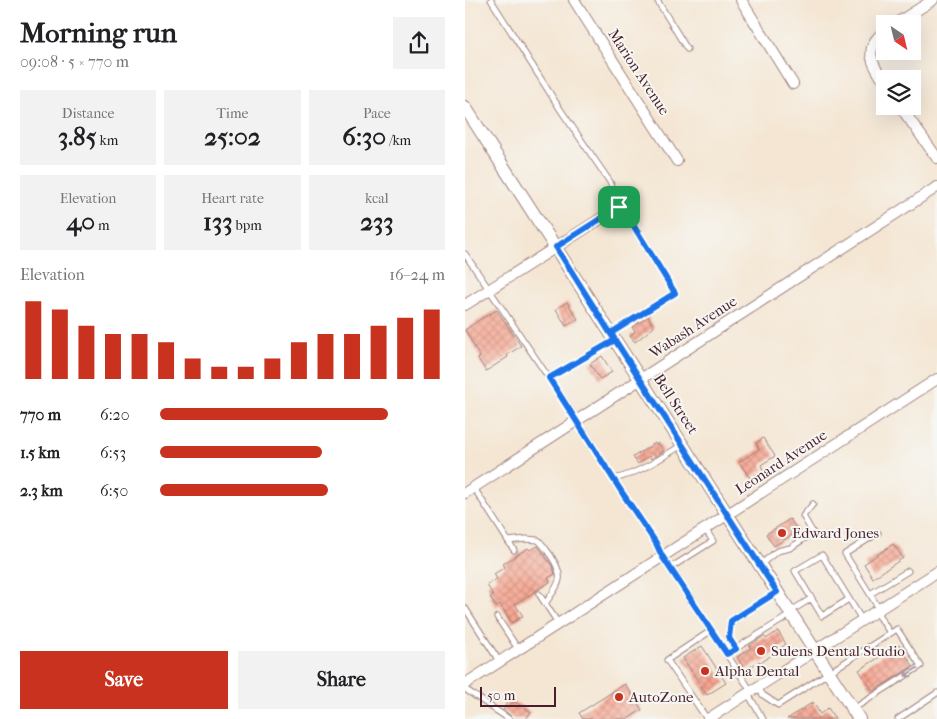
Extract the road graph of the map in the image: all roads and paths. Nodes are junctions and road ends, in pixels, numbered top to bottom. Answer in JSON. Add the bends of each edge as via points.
{"nodes":[{"id":1,"x":491,"y":0,"type":"edge"},
{"id":2,"x":574,"y":0,"type":"edge"},
{"id":3,"x":657,"y":0,"type":"edge"},
{"id":4,"x":741,"y":0,"type":"edge"},
{"id":5,"x":933,"y":0,"type":"edge"},
{"id":6,"x":909,"y":15,"type":"edge"},
{"id":7,"x":876,"y":40,"type":"edge"},
{"id":8,"x":687,"y":49,"type":"dead end"},
{"id":9,"x":877,"y":70,"type":"edge"},
{"id":10,"x":793,"y":84,"type":"dead end"},
{"id":11,"x":465,"y":107,"type":"edge"},
{"id":12,"x":906,"y":115,"type":"edge"},
{"id":13,"x":937,"y":158,"type":"edge"},
{"id":14,"x":677,"y":161,"type":"dead end"},
{"id":15,"x":937,"y":187,"type":"edge"},
{"id":16,"x":619,"y":207,"type":"junction"},
{"id":17,"x":556,"y":247,"type":"junction"},
{"id":18,"x":465,"y":254,"type":"edge"},
{"id":19,"x":489,"y":289,"type":"junction"},
{"id":20,"x":465,"y":304,"type":"edge"},
{"id":21,"x":613,"y":336,"type":"junction"},
{"id":22,"x":549,"y":378,"type":"junction"},
{"id":23,"x":937,"y":378,"type":"edge"},
{"id":24,"x":640,"y":379,"type":"junction"},
{"id":25,"x":576,"y":420,"type":"junction"},
{"id":26,"x":682,"y":444,"type":"junction"},
{"id":27,"x":614,"y":480,"type":"junction"},
{"id":28,"x":468,"y":488,"type":"edge"},
{"id":29,"x":813,"y":504,"type":"dead end"},
{"id":30,"x":727,"y":514,"type":"junction"},
{"id":31,"x":704,"y":529,"type":"junction"},
{"id":32,"x":878,"y":533,"type":"dead end"},
{"id":33,"x":508,"y":541,"type":"junction"},
{"id":34,"x":514,"y":550,"type":"dead end"},
{"id":35,"x":662,"y":556,"type":"junction"},
{"id":36,"x":759,"y":565,"type":"junction"},
{"id":37,"x":670,"y":568,"type":"junction"},
{"id":38,"x":907,"y":570,"type":"dead end"},
{"id":39,"x":937,"y":572,"type":"edge"},
{"id":40,"x":777,"y":592,"type":"junction"},
{"id":41,"x":539,"y":594,"type":"dead end"},
{"id":42,"x":870,"y":594,"type":"junction"},
{"id":43,"x":812,"y":598,"type":"junction"},
{"id":44,"x":849,"y":599,"type":"junction"},
{"id":45,"x":545,"y":604,"type":"junction"},
{"id":46,"x":465,"y":608,"type":"edge"},
{"id":47,"x":878,"y":610,"type":"junction"},
{"id":48,"x":790,"y":613,"type":"junction"},
{"id":49,"x":497,"y":618,"type":"dead end"},
{"id":50,"x":862,"y":620,"type":"junction"},
{"id":51,"x":557,"y":623,"type":"junction"},
{"id":52,"x":712,"y":630,"type":"junction"},
{"id":53,"x":890,"y":633,"type":"junction"},
{"id":54,"x":518,"y":649,"type":"junction"},
{"id":55,"x":736,"y":649,"type":"junction"},
{"id":56,"x":815,"y":651,"type":"junction"},
{"id":57,"x":727,"y":654,"type":"junction"},
{"id":58,"x":499,"y":661,"type":"junction"},
{"id":59,"x":829,"y":672,"type":"junction"},
{"id":60,"x":465,"y":684,"type":"edge"},
{"id":61,"x":465,"y":689,"type":"edge"},
{"id":62,"x":752,"y":691,"type":"junction"},
{"id":63,"x":937,"y":693,"type":"edge"},
{"id":64,"x":856,"y":714,"type":"edge"},
{"id":65,"x":509,"y":719,"type":"edge"},
{"id":66,"x":707,"y":719,"type":"edge"},
{"id":67,"x":763,"y":719,"type":"edge"},
{"id":68,"x":897,"y":719,"type":"edge"}],
"edges":[{"from":1,"to":16,"type":"lane","via":[[610,182]]},
{"from":2,"to":14,"type":"street","name":"Marion Avenue"},
{"from":3,"to":8,"type":"lane"},
{"from":4,"to":10,"type":"street"},
{"from":5,"to":6,"type":"street"},
{"from":7,"to":9,"type":"street","via":[[872,44],[872,61]]},
{"from":11,"to":17,"type":"street","name":"Bell Street"},
{"from":12,"to":13,"type":"street"},
{"from":15,"to":24,"type":"street","name":"Wabash Avenue"},
{"from":16,"to":17,"type":"street"},
{"from":16,"to":21,"type":"lane","via":[[675,293]]},
{"from":17,"to":19,"type":"street"},
{"from":17,"to":21,"type":"street","name":"Bell Street"},
{"from":18,"to":19,"type":"lane"},
{"from":19,"to":20,"type":"street"},
{"from":19,"to":22,"type":"lane"},
{"from":21,"to":22,"type":"lane"},
{"from":21,"to":24,"type":"street","name":"Bell Street"},
{"from":22,"to":25,"type":"lane"},
{"from":23,"to":30,"type":"street","name":"Leonard Avenue"},
{"from":24,"to":25,"type":"street","name":"Wabash Avenue"},
{"from":24,"to":26,"type":"street","name":"Bell Street"},
{"from":25,"to":27,"type":"lane"},
{"from":25,"to":28,"type":"street","name":"Wabash Avenue"},
{"from":26,"to":27,"type":"lane","via":[[630,475]]},
{"from":26,"to":30,"type":"street","name":"Bell Street"},
{"from":27,"to":35,"type":"lane"},
{"from":28,"to":33,"type":"lane"},
{"from":29,"to":36,"type":"lane","via":[[803,516],[813,533],[790,548],[777,550]]},
{"from":30,"to":31,"type":"street","name":"Leonard Avenue"},
{"from":30,"to":36,"type":"street","name":"Bell Street"},
{"from":31,"to":35,"type":"street","name":"Leonard Avenue"},
{"from":31,"to":37,"type":"lane","via":[[713,541]]},
{"from":32,"to":42,"type":"lane","via":[[845,554]]},
{"from":33,"to":34,"type":"lane"},
{"from":33,"to":45,"type":"lane","via":[[538,540],[559,569],[558,585]]},
{"from":35,"to":37,"type":"lane"},
{"from":35,"to":51,"type":"street","name":"Leonard Avenue"},
{"from":36,"to":40,"type":"street","name":"Bell Street"},
{"from":37,"to":52,"type":"lane"},
{"from":38,"to":42,"type":"lane"},
{"from":39,"to":47,"type":"street"},
{"from":40,"to":48,"type":"street","name":"Bell Street"},
{"from":40,"to":55,"type":"lane","via":[[731,621],[729,638]]},
{"from":41,"to":45,"type":"lane"},
{"from":42,"to":47,"type":"lane"},
{"from":43,"to":44,"type":"lane","via":[[822,616]]},
{"from":43,"to":44,"type":"lane","via":[[795,571],[822,555]]},
{"from":43,"to":48,"type":"lane"},
{"from":44,"to":50,"type":"lane"},
{"from":45,"to":51,"type":"lane"},
{"from":46,"to":58,"type":"lane"},
{"from":47,"to":50,"type":"street"},
{"from":47,"to":53,"type":"lane"},
{"from":48,"to":55,"type":"lane"},
{"from":48,"to":56,"type":"street","name":"Bell Street"},
{"from":49,"to":54,"type":"lane"},
{"from":50,"to":56,"type":"street"},
{"from":51,"to":54,"type":"street","name":"Leonard Avenue"},
{"from":52,"to":57,"type":"lane"},
{"from":52,"to":66,"type":"lane","via":[[667,660]]},
{"from":53,"to":59,"type":"lane"},
{"from":53,"to":64,"type":"lane","one_way":true,"via":[[897,629],[921,666]]},
{"from":54,"to":58,"type":"street","name":"Leonard Avenue"},
{"from":55,"to":57,"type":"lane"},
{"from":56,"to":59,"type":"street","name":"Bell Street"},
{"from":56,"to":62,"type":"street"},
{"from":57,"to":62,"type":"lane"},
{"from":58,"to":60,"type":"street","name":"Leonard Avenue"},
{"from":59,"to":62,"type":"lane","via":[[778,705]]},
{"from":59,"to":64,"type":"street","name":"Bell Street"},
{"from":61,"to":65,"type":"lane"},
{"from":62,"to":66,"type":"street"},
{"from":62,"to":67,"type":"lane"},
{"from":63,"to":68,"type":"lane"}]}
